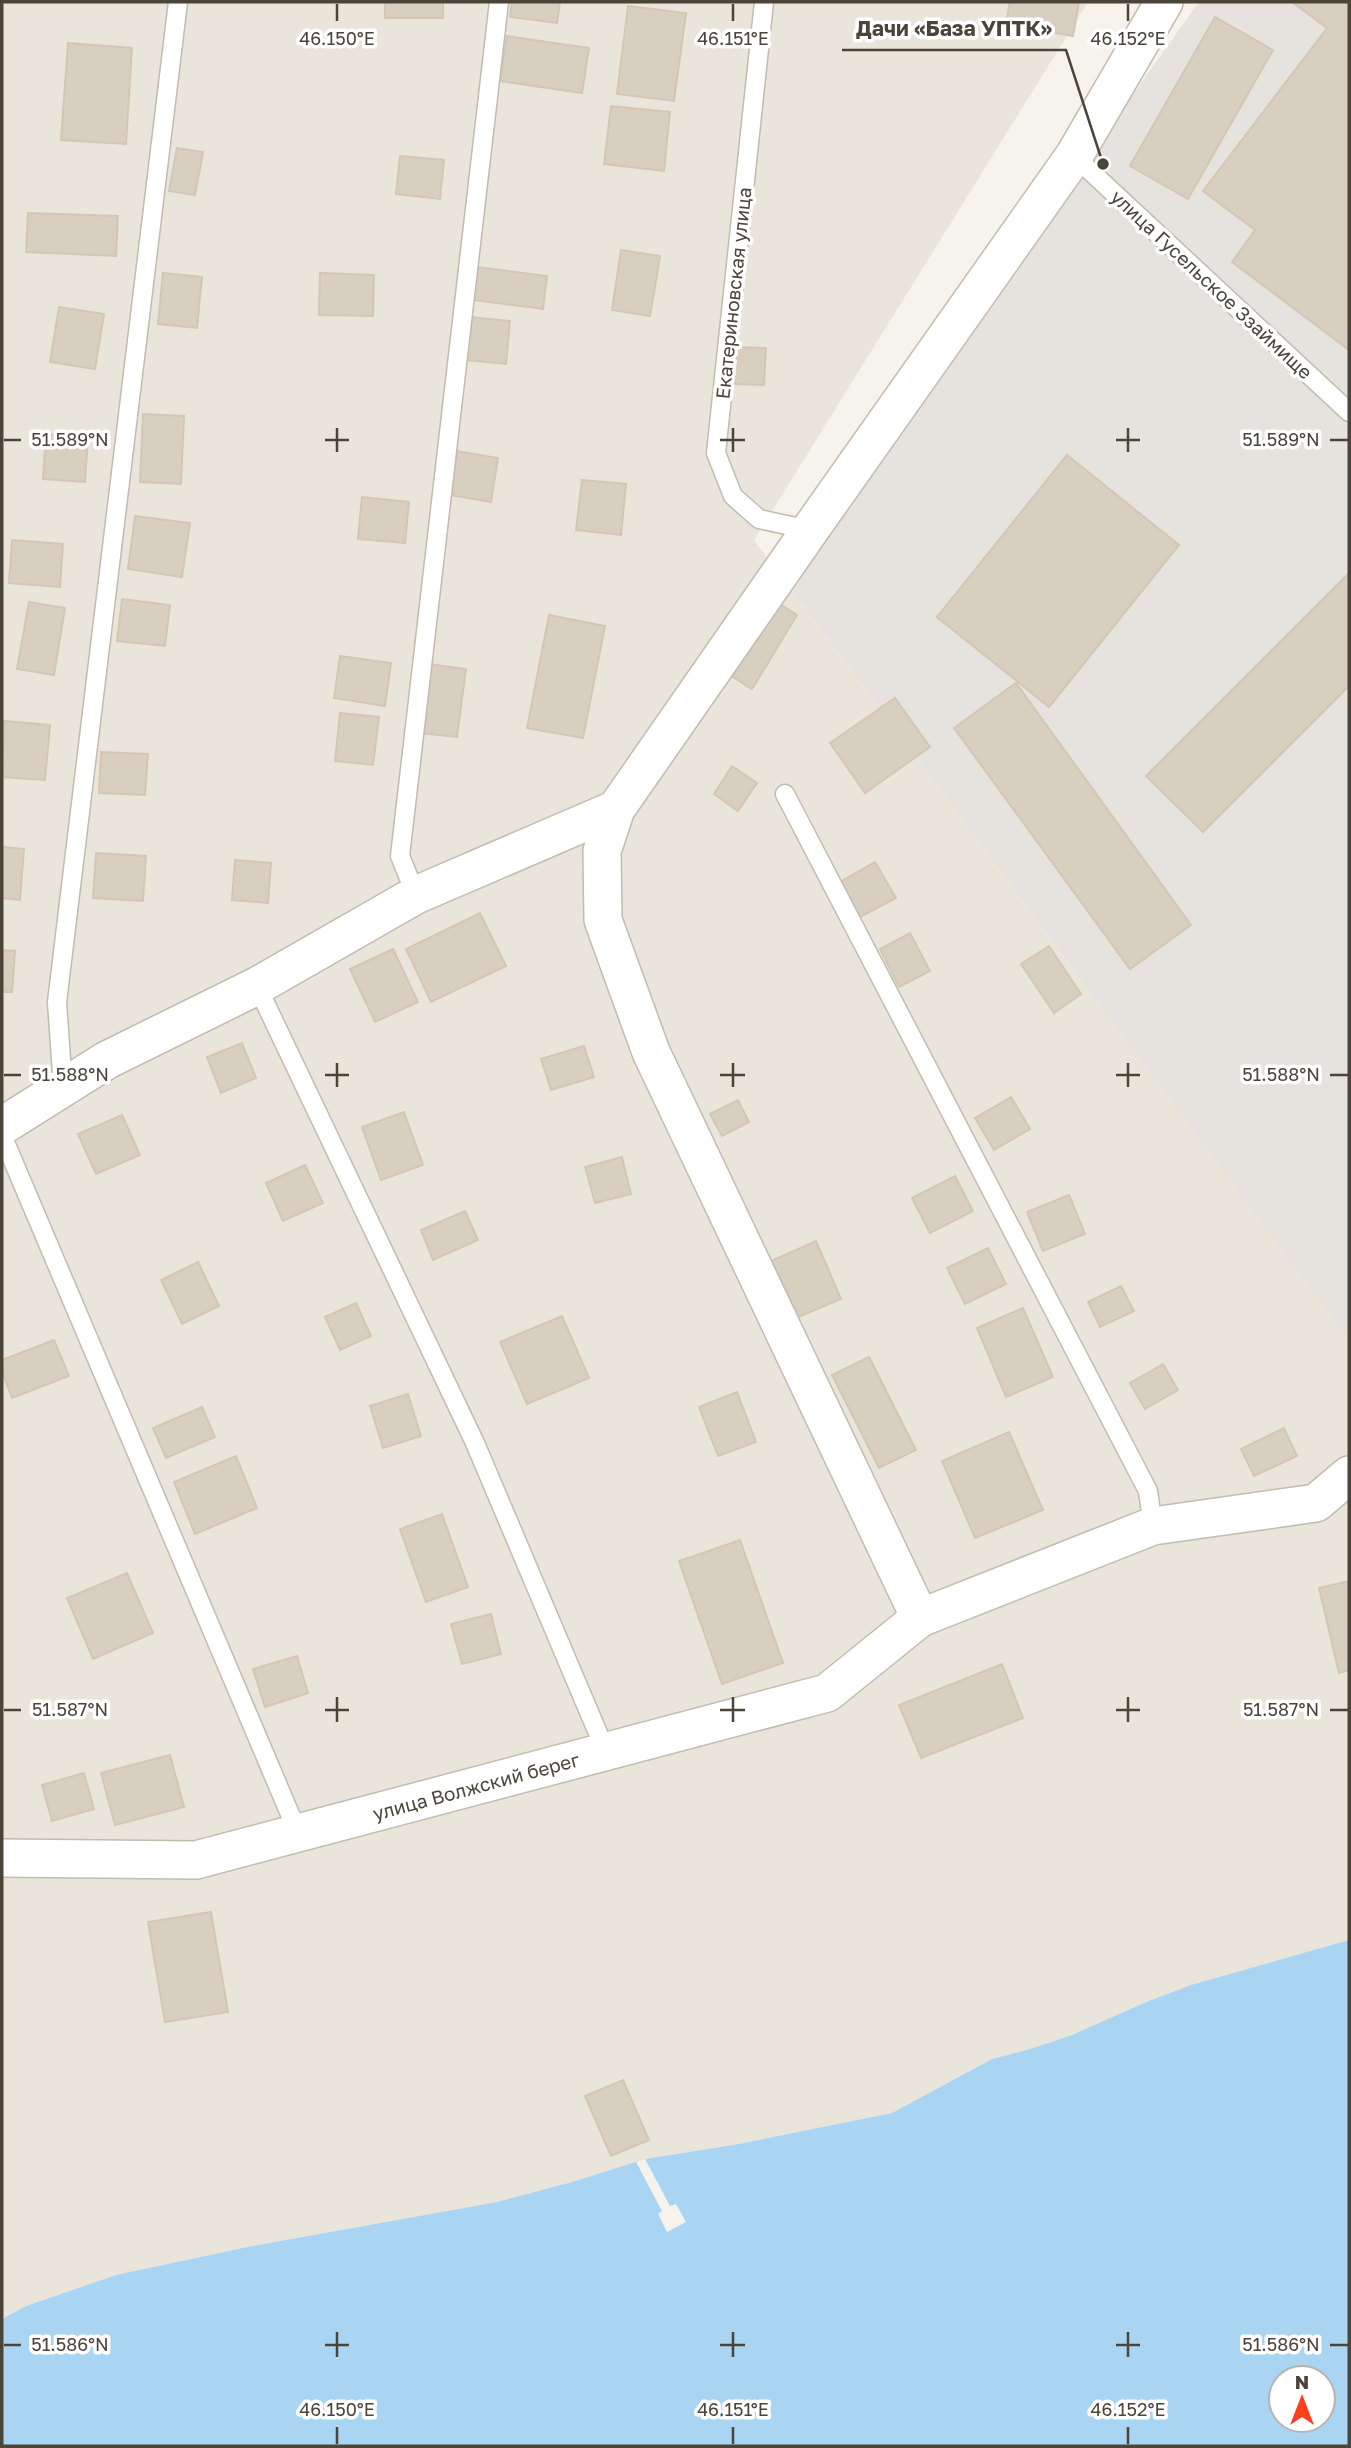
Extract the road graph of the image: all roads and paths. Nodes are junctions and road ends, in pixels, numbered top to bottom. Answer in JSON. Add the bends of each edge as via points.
{"nodes":[{"id":1,"x":178,"y":2,"type":"edge"},
{"id":2,"x":499,"y":2,"type":"edge"},
{"id":3,"x":764,"y":2,"type":"edge"},
{"id":4,"x":1164,"y":2,"type":"edge"},
{"id":5,"x":1074,"y":156,"type":"junction"},
{"id":6,"x":1349,"y":412,"type":"edge"},
{"id":7,"x":810,"y":530,"type":"junction"},
{"id":8,"x":785,"y":794,"type":"dead end"},
{"id":9,"x":616,"y":809,"type":"junction"},
{"id":10,"x":416,"y":894,"type":"junction"},
{"id":11,"x":257,"y":986,"type":"junction"},
{"id":12,"x":63,"y":1088,"type":"junction"},
{"id":13,"x":2,"y":1126,"type":"edge"},
{"id":14,"x":2,"y":1135,"type":"edge"},
{"id":15,"x":1349,"y":1475,"type":"edge"},
{"id":16,"x":1153,"y":1526,"type":"junction"},
{"id":17,"x":920,"y":1618,"type":"junction"},
{"id":18,"x":606,"y":1752,"type":"junction"},
{"id":19,"x":298,"y":1833,"type":"junction"},
{"id":20,"x":2,"y":1858,"type":"edge"}],
"edges":[{"from":1,"to":12,"type":"lane","via":[[57,1002]]},
{"from":2,"to":10,"type":"lane","via":[[400,856]]},
{"from":3,"to":7,"type":"lane","name":"Екатериновская улица","via":[[716,453],[733,496],[760,519]]},
{"from":4,"to":5,"type":"street"},
{"from":5,"to":6,"type":"lane","name":"улица Гусельское Ззаймище"},
{"from":5,"to":7,"type":"street"},
{"from":7,"to":9,"type":"street"},
{"from":8,"to":16,"type":"lane","via":[[1148,1491]]},
{"from":9,"to":10,"type":"street"},
{"from":9,"to":17,"type":"street","via":[[602,851],[603,920],[651,1052]]},
{"from":10,"to":11,"type":"street"},
{"from":11,"to":12,"type":"street","via":[[107,1060]]},
{"from":11,"to":18,"type":"lane","via":[[475,1443]]},
{"from":12,"to":13,"type":"street"},
{"from":14,"to":19,"type":"lane"},
{"from":15,"to":16,"type":"street","name":"улица Волжский берег","via":[[1315,1503]]},
{"from":16,"to":17,"type":"street","name":"улица Волжский берег"},
{"from":17,"to":18,"type":"street","name":"улица Волжский берег","via":[[827,1693]]},
{"from":18,"to":19,"type":"street","name":"улица Волжский берег"},
{"from":19,"to":20,"type":"street","name":"улица Волжский берег","via":[[196,1860]]}]}
